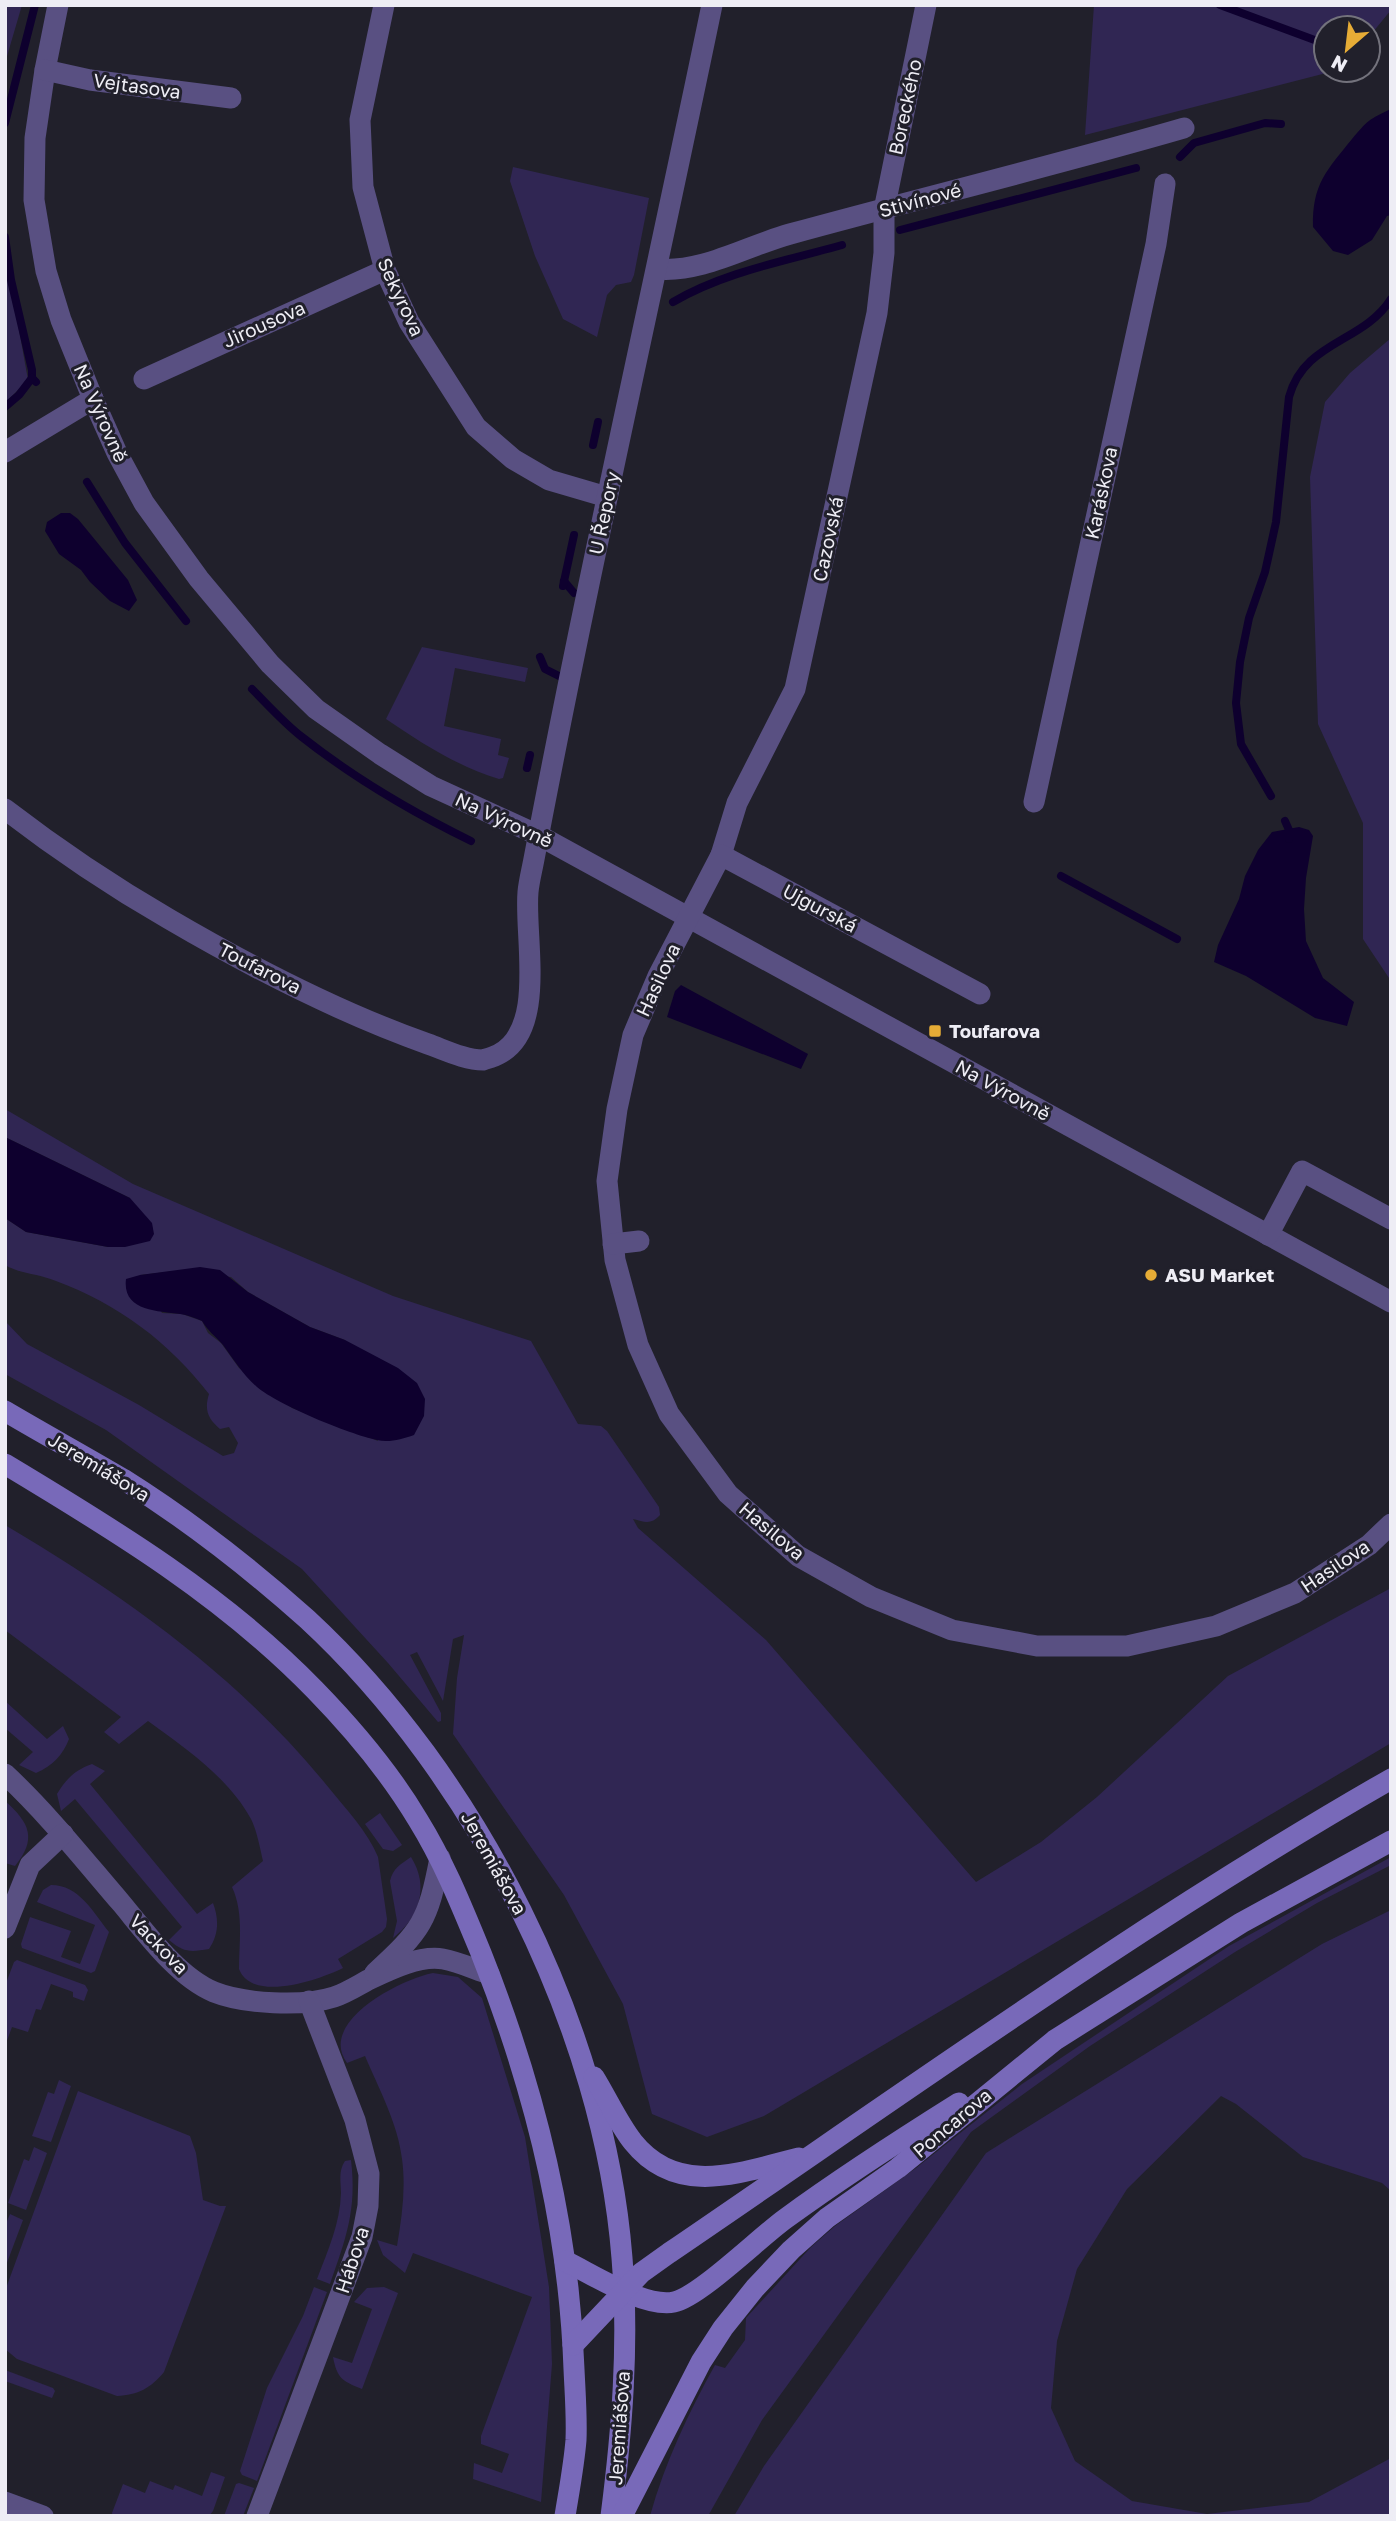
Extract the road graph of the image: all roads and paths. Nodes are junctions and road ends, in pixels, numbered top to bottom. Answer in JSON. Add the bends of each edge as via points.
{"nodes":[{"id":1,"x":58,"y":5,"type":"edge"},
{"id":2,"x":384,"y":5,"type":"edge"},
{"id":3,"x":712,"y":5,"type":"edge"},
{"id":4,"x":926,"y":5,"type":"edge"},
{"id":5,"x":44,"y":70,"type":"junction"},
{"id":6,"x":231,"y":99,"type":"dead end"},
{"id":7,"x":1184,"y":128,"type":"dead end"},
{"id":8,"x":1165,"y":184,"type":"dead end"},
{"id":9,"x":884,"y":209,"type":"junction"},
{"id":10,"x":657,"y":269,"type":"junction"},
{"id":11,"x":385,"y":270,"type":"junction"},
{"id":12,"x":144,"y":379,"type":"dead end"},
{"id":13,"x":93,"y":399,"type":"junction"},
{"id":14,"x":5,"y":452,"type":"edge"},
{"id":15,"x":607,"y":497,"type":"junction"},
{"id":16,"x":1034,"y":802,"type":"dead end"},
{"id":17,"x":5,"y":809,"type":"edge"},
{"id":18,"x":538,"y":835,"type":"junction"},
{"id":19,"x":721,"y":855,"type":"junction"},
{"id":20,"x":689,"y":917,"type":"junction"},
{"id":21,"x":980,"y":994,"type":"dead end"},
{"id":22,"x":524,"y":1023,"type":"joint"},
{"id":23,"x":1391,"y":1219,"type":"edge"},
{"id":24,"x":1268,"y":1235,"type":"junction"},
{"id":25,"x":639,"y":1241,"type":"dead end"},
{"id":26,"x":613,"y":1244,"type":"junction"},
{"id":27,"x":1391,"y":1302,"type":"edge"},
{"id":28,"x":5,"y":1411,"type":"edge"},
{"id":29,"x":5,"y":1464,"type":"edge"},
{"id":30,"x":1391,"y":1524,"type":"edge"},
{"id":31,"x":5,"y":1774,"type":"edge"},
{"id":32,"x":1391,"y":1779,"type":"edge"},
{"id":33,"x":63,"y":1834,"type":"junction"},
{"id":34,"x":1391,"y":1841,"type":"edge"},
{"id":35,"x":440,"y":1858,"type":"junction"},
{"id":36,"x":5,"y":1928,"type":"edge"},
{"id":37,"x":489,"y":1974,"type":"junction"},
{"id":38,"x":366,"y":1981,"type":"junction"},
{"id":39,"x":309,"y":2001,"type":"junction"},
{"id":40,"x":578,"y":2049,"type":"junction"},
{"id":41,"x":1034,"y":2055,"type":"junction"},
{"id":42,"x":814,"y":2154,"type":"junction"},
{"id":43,"x":565,"y":2261,"type":"junction"},
{"id":44,"x":624,"y":2290,"type":"junction"},
{"id":45,"x":573,"y":2345,"type":"junction"},
{"id":46,"x":5,"y":2502,"type":"edge"},
{"id":47,"x":43,"y":2516,"type":"edge"},
{"id":48,"x":257,"y":2516,"type":"edge"},
{"id":49,"x":565,"y":2516,"type":"edge"},
{"id":50,"x":611,"y":2516,"type":"edge"},
{"id":51,"x":622,"y":2516,"type":"edge"}],
"edges":[{"from":1,"to":5,"type":"street","name":"Na Výrovně"},
{"from":2,"to":11,"type":"street","name":"Sekyrova","via":[[360,120],[363,187]]},
{"from":3,"to":10,"type":"street","name":"U Řepory"},
{"from":4,"to":9,"type":"street","name":"Boreckého"},
{"from":5,"to":6,"type":"street","name":"Vejtasova"},
{"from":5,"to":13,"type":"street","name":"Na Výrovně","via":[[35,138],[34,201],[46,271]]},
{"from":7,"to":9,"type":"street","name":"Stivínové"},
{"from":8,"to":16,"type":"street","name":"Karáskova","via":[[1156,244]]},
{"from":9,"to":10,"type":"street","name":"Stivínové","via":[[695,267]]},
{"from":9,"to":19,"type":"street","name":"Cazovská","via":[[877,313],[795,689],[737,803]]},
{"from":10,"to":15,"type":"street","name":"U Řepory"},
{"from":11,"to":12,"type":"street","name":"Jirousova"},
{"from":11,"to":15,"type":"street","name":"Sekyrova","via":[[409,322],[476,427],[513,459],[549,480]]},
{"from":13,"to":14,"type":"street"},
{"from":13,"to":18,"type":"street","name":"Na Výrovně","via":[[144,503],[199,579],[288,682],[316,709],[431,786]]},
{"from":15,"to":18,"type":"street","name":"U Řepory"},
{"from":17,"to":22,"type":"street","name":"Toufarova","via":[[76,861],[167,918],[234,956],[399,1033],[485,1060],[502,1053]]},
{"from":18,"to":20,"type":"street","name":"Na Výrovně"},
{"from":18,"to":22,"type":"street","name":"U Řepory","via":[[528,892],[529,998]]},
{"from":19,"to":20,"type":"street"},
{"from":19,"to":21,"type":"street","name":"Ujgurská"},
{"from":20,"to":24,"type":"street","name":"Na Výrovně"},
{"from":20,"to":26,"type":"street","name":"Hasilova","via":[[657,976],[633,1035],[607,1181]]},
{"from":23,"to":24,"type":"street","via":[[1302,1171]]},
{"from":24,"to":27,"type":"street","name":"Na Výrovně"},
{"from":25,"to":26,"type":"street"},
{"from":26,"to":30,"type":"street","name":"Hasilova","via":[[638,1345],[668,1414],[728,1494],[798,1556],[871,1597],[952,1630],[1037,1646],[1128,1646],[1216,1626],[1295,1593],[1369,1545]]},
{"from":28,"to":40,"type":"main road","name":"Jeremiášova","via":[[124,1480],[222,1548],[307,1620],[383,1700],[467,1812],[497,1863],[521,1908]]},
{"from":29,"to":35,"type":"main road","via":[[144,1550],[253,1632],[315,1689],[394,1782]]},
{"from":31,"to":33,"type":"street","name":"Vackova"},
{"from":32,"to":42,"type":"main road","via":[[1158,1922]]},
{"from":33,"to":36,"type":"street","via":[[30,1865]]},
{"from":33,"to":39,"type":"street","name":"Vackova","via":[[187,1975],[213,1992],[242,1999]]},
{"from":34,"to":41,"type":"main road","name":"Poncarova","via":[[1241,1923]]},
{"from":35,"to":37,"type":"main road"},
{"from":35,"to":38,"type":"street","name":"Vackova","via":[[430,1905],[417,1931]]},
{"from":37,"to":38,"type":"street","name":"Vackova","via":[[437,1959],[389,1970]]},
{"from":37,"to":43,"type":"main road","via":[[538,2118]]},
{"from":38,"to":39,"type":"street","name":"Vackova","via":[[333,1997]]},
{"from":39,"to":48,"type":"street","name":"Hábova","via":[[355,2120],[369,2174],[368,2206],[362,2237]]},
{"from":40,"to":42,"type":"main road","via":[[631,2140],[660,2165],[699,2178],[722,2177]]},
{"from":40,"to":44,"type":"main road","name":"Jeremiášova","via":[[617,2208]]},
{"from":41,"to":44,"type":"main road","via":[[783,2220],[688,2296],[658,2302]]},
{"from":41,"to":51,"type":"main road","name":"Poncarova","via":[[898,2168],[827,2218],[755,2288],[701,2362]]},
{"from":42,"to":44,"type":"main road","via":[[640,2273]]},
{"from":43,"to":44,"type":"main road"},
{"from":43,"to":45,"type":"main road"},
{"from":44,"to":45,"type":"main road"},
{"from":44,"to":50,"type":"main road","name":"Jeremiášova","via":[[621,2430]]},
{"from":45,"to":49,"type":"main road","via":[[576,2440]]},
{"from":46,"to":47,"type":"street"}]}
